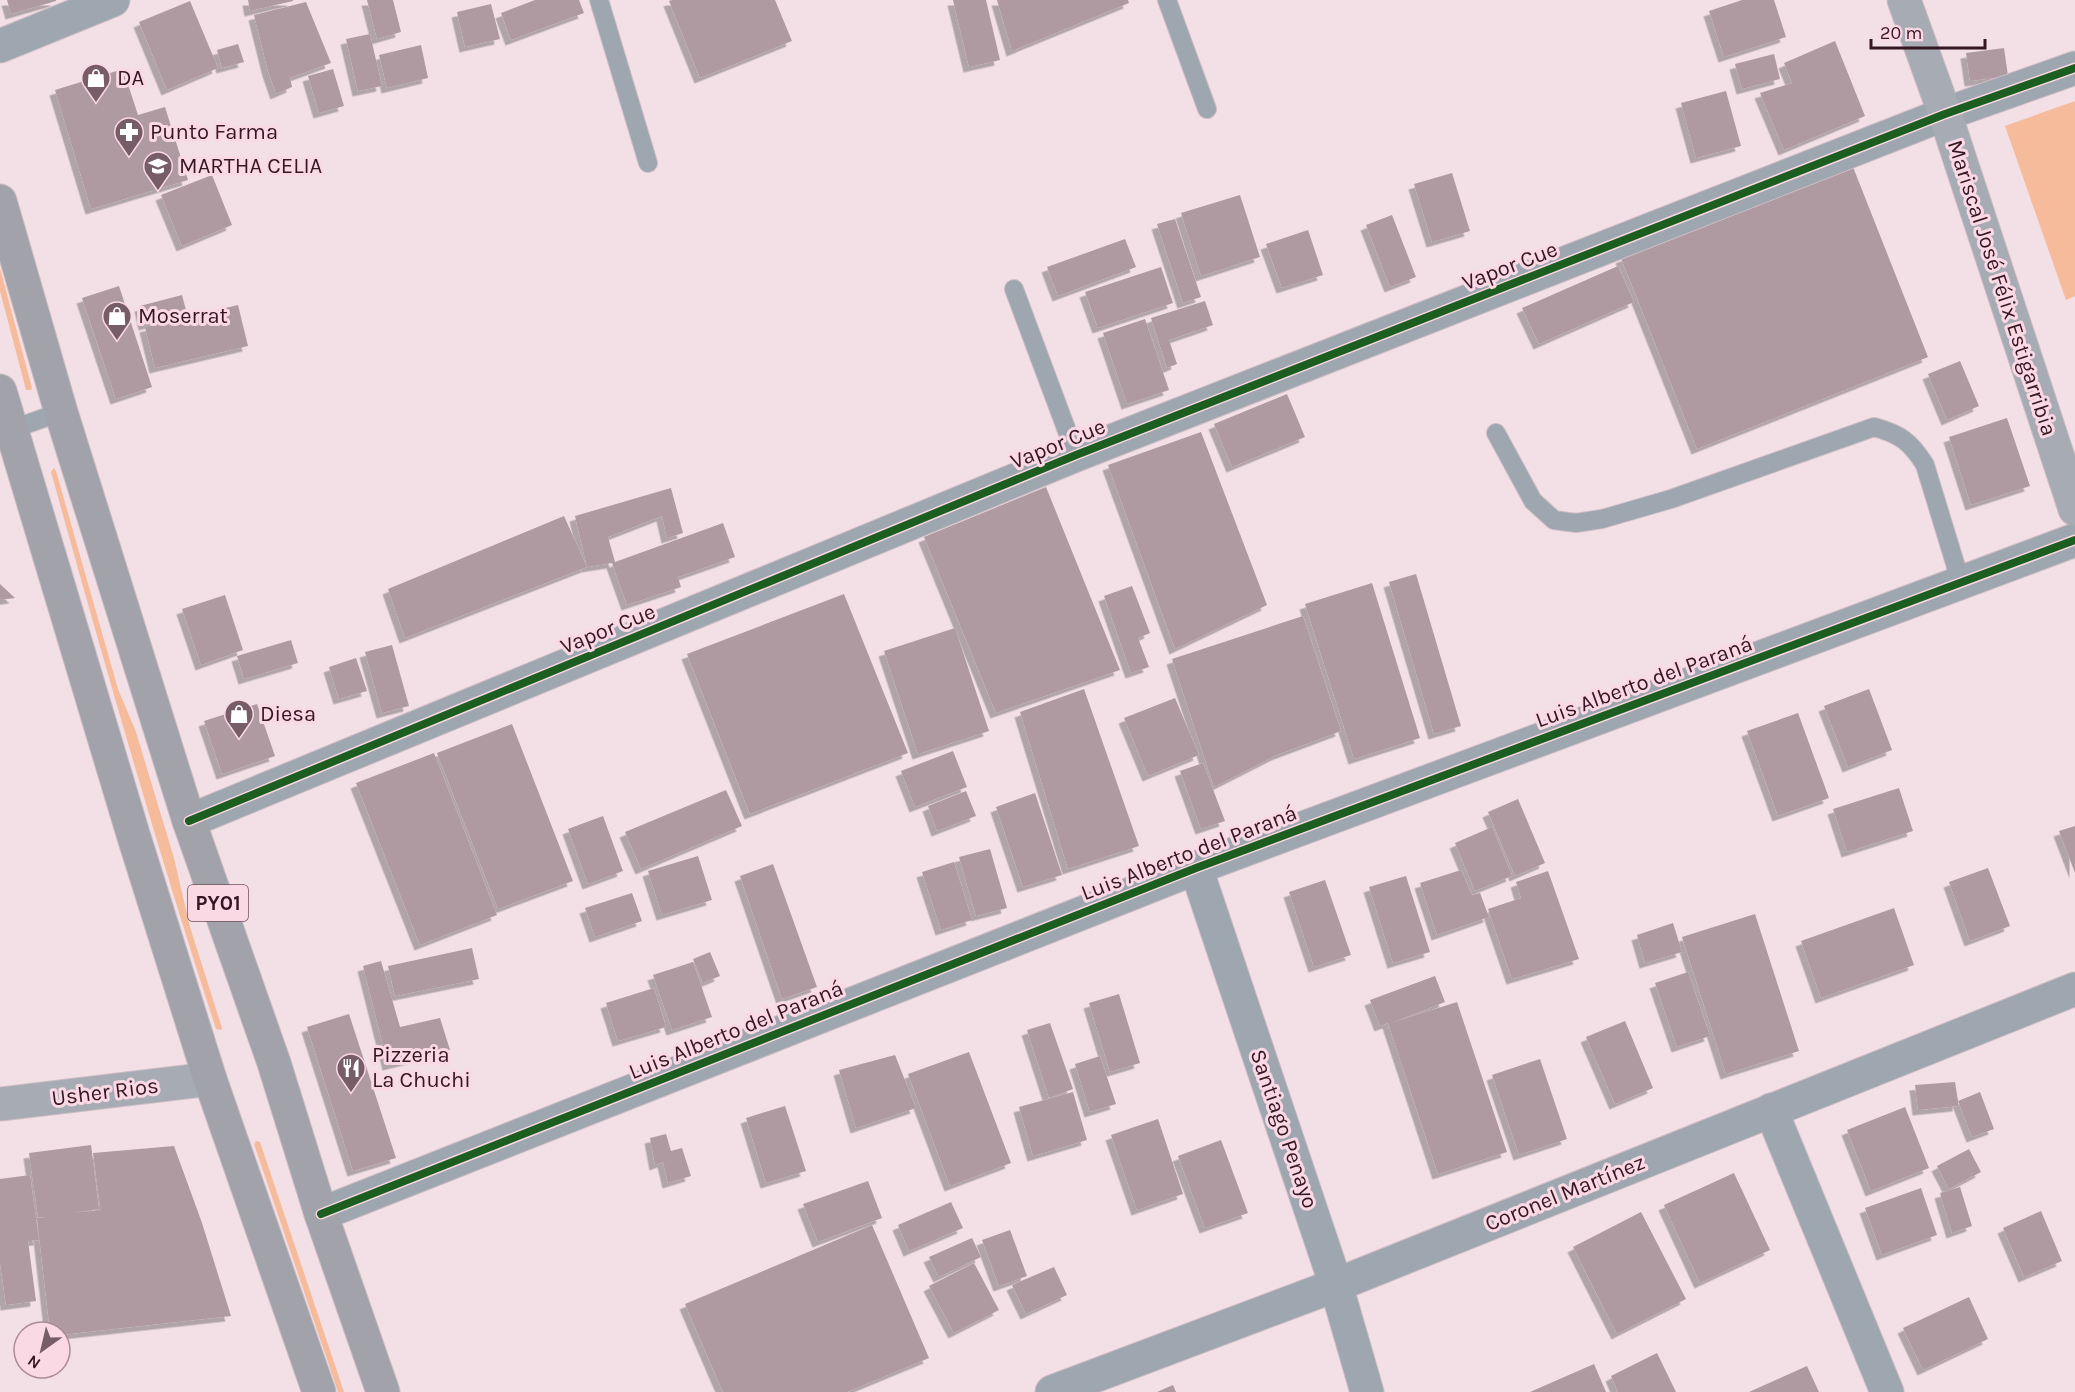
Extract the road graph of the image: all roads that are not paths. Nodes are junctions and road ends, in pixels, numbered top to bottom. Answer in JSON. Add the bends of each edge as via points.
{"nodes":[{"id":1,"x":113,"y":0,"type":"edge"},
{"id":2,"x":599,"y":0,"type":"edge"},
{"id":3,"x":1167,"y":0,"type":"edge"},
{"id":4,"x":1904,"y":0,"type":"edge"},
{"id":5,"x":0,"y":46,"type":"edge"},
{"id":6,"x":2075,"y":68,"type":"edge"},
{"id":7,"x":1207,"y":109,"type":"dead end"},
{"id":8,"x":1945,"y":114,"type":"junction"},
{"id":9,"x":648,"y":163,"type":"dead end"},
{"id":10,"x":0,"y":201,"type":"edge"},
{"id":11,"x":1014,"y":289,"type":"dead end"},
{"id":12,"x":0,"y":391,"type":"edge"},
{"id":13,"x":61,"y":412,"type":"junction"},
{"id":14,"x":10,"y":430,"type":"junction"},
{"id":15,"x":1496,"y":433,"type":"dead end"},
{"id":16,"x":1076,"y":455,"type":"junction"},
{"id":17,"x":2075,"y":509,"type":"edge"},
{"id":18,"x":2075,"y":540,"type":"edge"},
{"id":19,"x":1961,"y":583,"type":"junction"},
{"id":20,"x":189,"y":821,"type":"junction"},
{"id":21,"x":1196,"y":868,"type":"junction"},
{"id":22,"x":2075,"y":989,"type":"edge"},
{"id":23,"x":210,"y":1079,"type":"junction"},
{"id":24,"x":0,"y":1104,"type":"edge"},
{"id":25,"x":1771,"y":1110,"type":"junction"},
{"id":26,"x":321,"y":1214,"type":"junction"},
{"id":27,"x":1336,"y":1284,"type":"junction"},
{"id":28,"x":319,"y":1392,"type":"edge"},
{"id":29,"x":383,"y":1392,"type":"edge"},
{"id":30,"x":1052,"y":1392,"type":"edge"},
{"id":31,"x":1367,"y":1392,"type":"edge"},
{"id":32,"x":1887,"y":1392,"type":"edge"}],
"edges":[{"from":1,"to":5,"type":"street"},
{"from":2,"to":9,"type":"lane"},
{"from":3,"to":7,"type":"lane"},
{"from":4,"to":8,"type":"street","name":"Mariscal José Félix Estigarribia"},
{"from":6,"to":8,"type":"street","name":"Vapor Cue"},
{"from":8,"to":16,"type":"street","name":"Vapor Cue"},
{"from":8,"to":17,"type":"street","name":"Mariscal José Félix Estigarribia"},
{"from":10,"to":13,"type":"highway","number":"PY01"},
{"from":11,"to":16,"type":"lane"},
{"from":12,"to":14,"type":"highway","number":"PY01"},
{"from":13,"to":14,"type":"lane"},
{"from":13,"to":20,"type":"highway","number":"PY01"},
{"from":14,"to":23,"type":"highway","number":"PY01"},
{"from":15,"to":19,"type":"lane","via":[[1533,501],[1554,520],[1576,523],[1671,499],[1874,427],[1896,433],[1915,448],[1925,465]]},
{"from":16,"to":20,"type":"street","name":"Vapor Cue"},
{"from":18,"to":19,"type":"street","name":"Luis Alberto del Paraná"},
{"from":19,"to":21,"type":"street","name":"Luis Alberto del Paraná"},
{"from":20,"to":26,"type":"highway","number":"PY01","via":[[274,1063]]},
{"from":21,"to":26,"type":"street","name":"Luis Alberto del Paraná"},
{"from":21,"to":27,"type":"street","name":"Santiago Penayo"},
{"from":22,"to":25,"type":"street","name":"Coronel Martínez"},
{"from":23,"to":24,"type":"street","name":"Usher Rios"},
{"from":23,"to":28,"type":"highway","number":"PY01"},
{"from":25,"to":27,"type":"street","name":"Coronel Martínez"},
{"from":25,"to":32,"type":"street"},
{"from":26,"to":29,"type":"highway","number":"PY01"},
{"from":27,"to":30,"type":"street","name":"Coronel Martínez"},
{"from":27,"to":31,"type":"street","name":"Santiago Penayo"}]}
